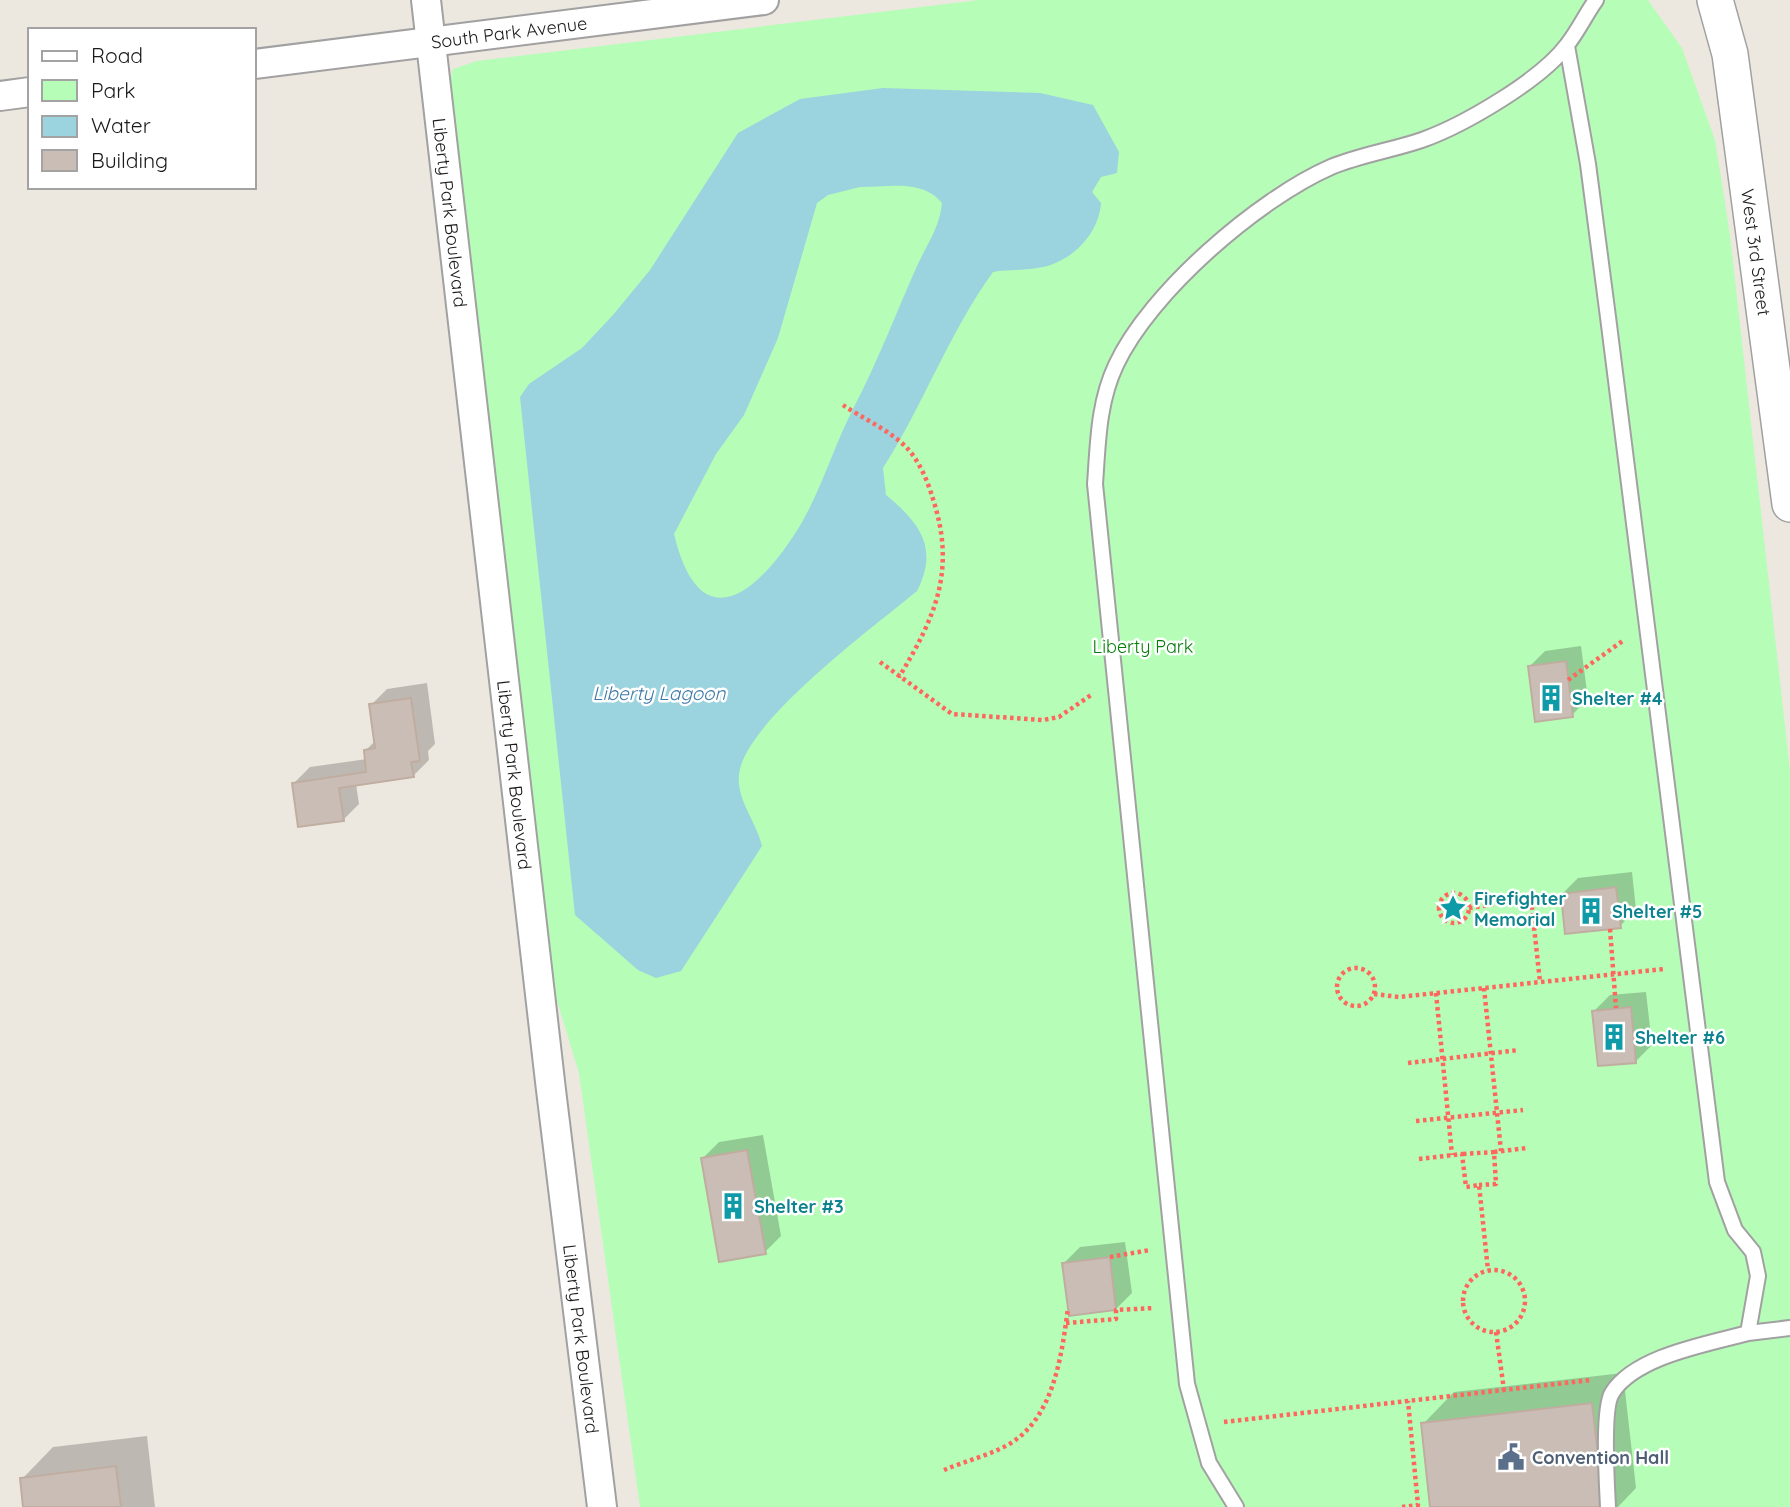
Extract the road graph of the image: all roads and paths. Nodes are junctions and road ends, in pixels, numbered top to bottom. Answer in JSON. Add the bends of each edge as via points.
{"nodes":[{"id":1,"x":426,"y":0,"type":"edge"},
{"id":2,"x":764,"y":0,"type":"edge"},
{"id":3,"x":1596,"y":0,"type":"edge"},
{"id":4,"x":1715,"y":0,"type":"edge"},
{"id":5,"x":431,"y":43,"type":"junction"},
{"id":6,"x":1567,"y":46,"type":"junction"},
{"id":7,"x":256,"y":64,"type":"edge"},
{"id":8,"x":28,"y":92,"type":"edge"},
{"id":9,"x":0,"y":96,"type":"edge"},
{"id":10,"x":843,"y":405,"type":"dead end"},
{"id":11,"x":1786,"y":422,"type":"edge"},
{"id":12,"x":1790,"y":504,"type":"edge"},
{"id":13,"x":1648,"y":623,"type":"junction"},
{"id":14,"x":880,"y":662,"type":"dead end"},
{"id":15,"x":899,"y":677,"type":"junction"},
{"id":16,"x":1115,"y":679,"type":"junction"},
{"id":17,"x":1568,"y":680,"type":"dead end"},
{"id":18,"x":1469,"y":908,"type":"junction"},
{"id":19,"x":1610,"y":929,"type":"dead end"},
{"id":20,"x":1690,"y":966,"type":"junction"},
{"id":21,"x":1613,"y":974,"type":"junction"},
{"id":22,"x":1540,"y":982,"type":"junction"},
{"id":23,"x":1484,"y":988,"type":"junction"},
{"id":24,"x":1436,"y":993,"type":"junction"},
{"id":25,"x":1374,"y":994,"type":"junction"},
{"id":26,"x":1616,"y":1008,"type":"dead end"},
{"id":27,"x":1519,"y":1050,"type":"dead end"},
{"id":28,"x":1490,"y":1053,"type":"junction"},
{"id":29,"x":1442,"y":1059,"type":"junction"},
{"id":30,"x":1408,"y":1063,"type":"dead end"},
{"id":31,"x":1523,"y":1110,"type":"dead end"},
{"id":32,"x":1497,"y":1113,"type":"junction"},
{"id":33,"x":1448,"y":1118,"type":"junction"},
{"id":34,"x":1416,"y":1121,"type":"dead end"},
{"id":35,"x":1527,"y":1148,"type":"dead end"},
{"id":36,"x":1501,"y":1151,"type":"junction"},
{"id":37,"x":1493,"y":1152,"type":"junction"},
{"id":38,"x":1462,"y":1154,"type":"junction"},
{"id":39,"x":1452,"y":1155,"type":"junction"},
{"id":40,"x":1419,"y":1159,"type":"dead end"},
{"id":41,"x":1479,"y":1185,"type":"junction"},
{"id":42,"x":1173,"y":1245,"type":"junction"},
{"id":43,"x":1110,"y":1257,"type":"dead end"},
{"id":44,"x":1488,"y":1270,"type":"junction"},
{"id":45,"x":1179,"y":1306,"type":"junction"},
{"id":46,"x":1068,"y":1308,"type":"dead end"},
{"id":47,"x":1066,"y":1323,"type":"junction"},
{"id":48,"x":1790,"y":1328,"type":"edge"},
{"id":49,"x":1496,"y":1332,"type":"junction"},
{"id":50,"x":1748,"y":1333,"type":"junction"},
{"id":51,"x":1589,"y":1380,"type":"dead end"},
{"id":52,"x":1504,"y":1390,"type":"junction"},
{"id":53,"x":1408,"y":1401,"type":"junction"},
{"id":54,"x":1198,"y":1424,"type":"junction"},
{"id":55,"x":944,"y":1470,"type":"dead end"},
{"id":56,"x":602,"y":1507,"type":"edge"},
{"id":57,"x":1236,"y":1507,"type":"edge"},
{"id":58,"x":1402,"y":1507,"type":"edge"},
{"id":59,"x":1608,"y":1507,"type":"edge"}],
"edges":[{"from":1,"to":5,"type":"street","name":"Liberty Park Boulevard"},
{"from":2,"to":5,"type":"street","name":"South Park Avenue"},
{"from":3,"to":6,"type":"lane"},
{"from":4,"to":11,"type":"street","name":"West 3rd Street","via":[[1730,54]]},
{"from":5,"to":7,"type":"street","name":"South Park Avenue"},
{"from":5,"to":56,"type":"street","name":"Liberty Park Boulevard"},
{"from":6,"to":13,"type":"lane","via":[[1588,164]]},
{"from":6,"to":16,"type":"lane","via":[[1488,107],[1425,139],[1331,167],[1257,210],[1192,267],[1149,314],[1116,365],[1099,420],[1095,484]]},
{"from":8,"to":9,"type":"street"},
{"from":10,"to":15,"type":"path","via":[[906,447],[927,481],[944,532],[934,610]]},
{"from":11,"to":12,"type":"street","name":"West 3rd Street"},
{"from":13,"to":17,"type":"path"},
{"from":13,"to":20,"type":"lane"},
{"from":14,"to":15,"type":"path"},
{"from":15,"to":16,"type":"path","via":[[951,714],[1043,720],[1059,717]]},
{"from":16,"to":42,"type":"lane"},
{"from":18,"to":18,"type":"path","via":[[1462,896],[1453,894],[1442,900],[1439,909],[1443,919],[1452,923],[1466,917]]},
{"from":18,"to":22,"type":"path","via":[[1531,899]]},
{"from":19,"to":21,"type":"path"},
{"from":20,"to":21,"type":"path"},
{"from":20,"to":50,"type":"lane","via":[[1717,1182],[1735,1230],[1753,1252],[1758,1276]]},
{"from":21,"to":22,"type":"path"},
{"from":21,"to":26,"type":"path"},
{"from":22,"to":23,"type":"path"},
{"from":23,"to":24,"type":"path"},
{"from":23,"to":28,"type":"path"},
{"from":24,"to":25,"type":"path"},
{"from":24,"to":29,"type":"path"},
{"from":25,"to":25,"type":"path","via":[[1366,971],[1347,970],[1339,979],[1340,996],[1348,1004],[1360,1005]]},
{"from":27,"to":28,"type":"path"},
{"from":28,"to":29,"type":"path"},
{"from":28,"to":32,"type":"path"},
{"from":29,"to":30,"type":"path"},
{"from":29,"to":33,"type":"path"},
{"from":31,"to":32,"type":"path"},
{"from":32,"to":33,"type":"path"},
{"from":32,"to":36,"type":"path"},
{"from":33,"to":34,"type":"path"},
{"from":33,"to":39,"type":"path"},
{"from":35,"to":36,"type":"path"},
{"from":36,"to":37,"type":"path"},
{"from":37,"to":38,"type":"path"},
{"from":37,"to":41,"type":"path","via":[[1496,1184]]},
{"from":38,"to":39,"type":"path"},
{"from":38,"to":41,"type":"path","via":[[1466,1187]]},
{"from":39,"to":40,"type":"path"},
{"from":41,"to":44,"type":"path"},
{"from":42,"to":43,"type":"path"},
{"from":42,"to":45,"type":"lane"},
{"from":44,"to":49,"type":"path","via":[[1465,1289],[1464,1310],[1476,1327]]},
{"from":44,"to":49,"type":"path","via":[[1509,1273],[1525,1298],[1521,1317]]},
{"from":45,"to":47,"type":"path","via":[[1116,1310],[1116,1319]]},
{"from":45,"to":54,"type":"lane","via":[[1187,1384]]},
{"from":46,"to":47,"type":"path"},
{"from":47,"to":55,"type":"path","via":[[1051,1388],[1033,1420],[1014,1441]]},
{"from":48,"to":50,"type":"lane"},
{"from":49,"to":52,"type":"path"},
{"from":50,"to":59,"type":"lane","via":[[1668,1355],[1631,1373],[1610,1395]]},
{"from":51,"to":52,"type":"path"},
{"from":52,"to":53,"type":"path"},
{"from":53,"to":54,"type":"path"},
{"from":53,"to":58,"type":"path","via":[[1418,1505]]},
{"from":54,"to":57,"type":"lane","via":[[1209,1462]]}]}
